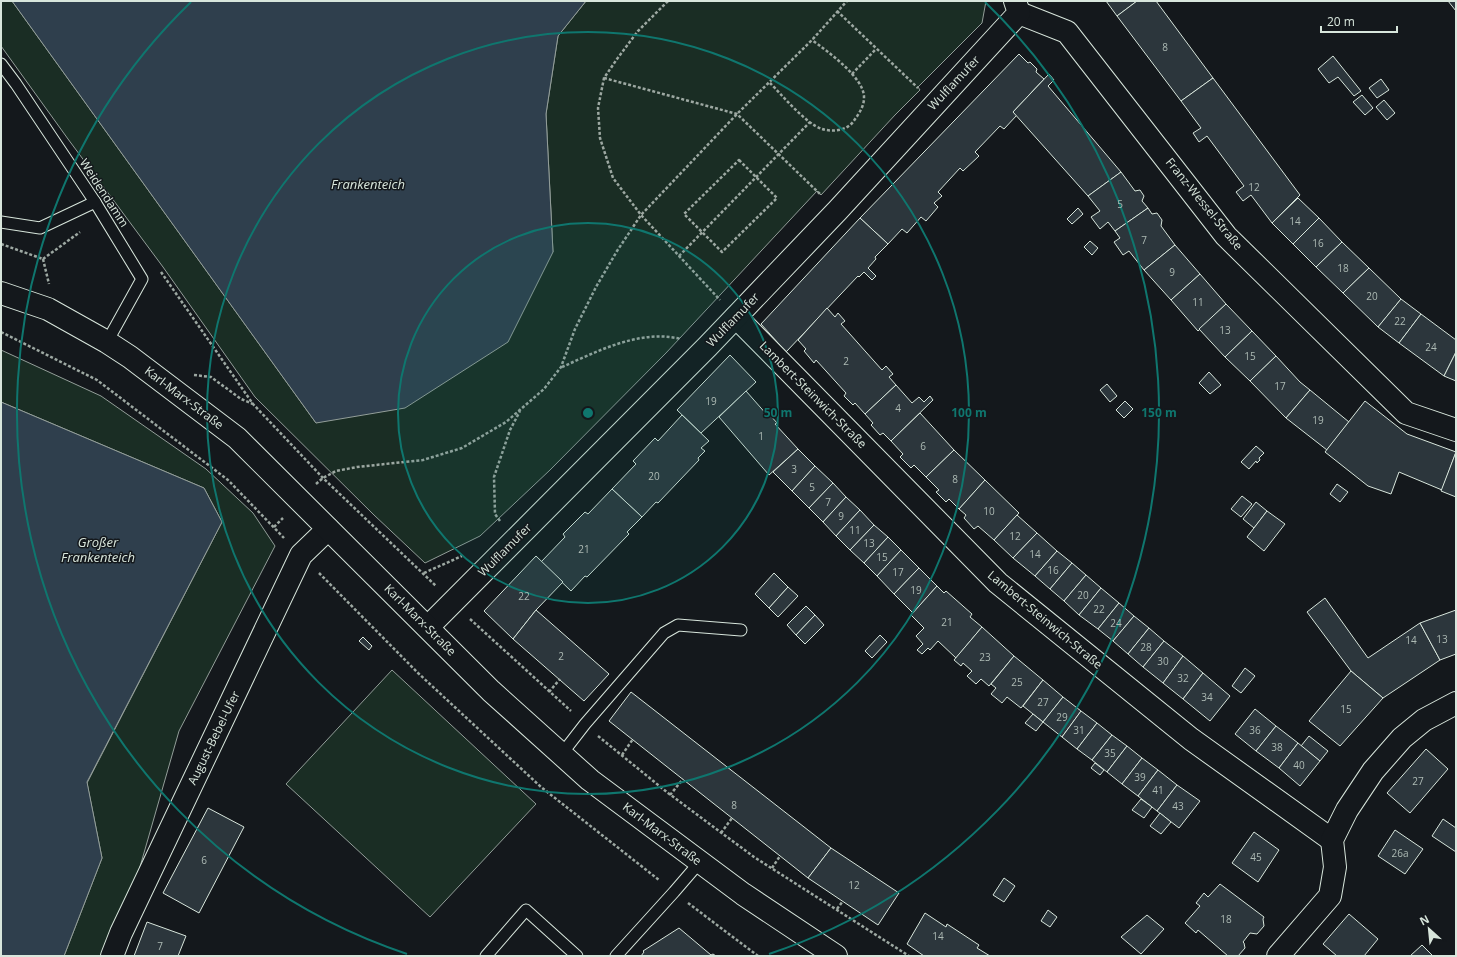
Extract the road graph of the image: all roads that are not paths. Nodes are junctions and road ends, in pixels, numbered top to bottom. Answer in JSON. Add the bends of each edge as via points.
{"nodes":[{"id":1,"x":1017,"y":7,"type":"edge"},
{"id":2,"x":1,"y":64,"type":"edge"},
{"id":3,"x":95,"y":202,"type":"junction"},
{"id":4,"x":1,"y":222,"type":"edge"},
{"id":5,"x":1,"y":293,"type":"edge"},
{"id":6,"x":736,"y":317,"type":"junction"},
{"id":7,"x":107,"y":342,"type":"junction"},
{"id":8,"x":1456,"y":430,"type":"edge"},
{"id":9,"x":328,"y":529,"type":"junction"},
{"id":10,"x":428,"y":627,"type":"junction"},
{"id":11,"x":741,"y":630,"type":"dead end"},
{"id":12,"x":1456,"y":703,"type":"edge"},
{"id":13,"x":561,"y":755,"type":"junction"},
{"id":14,"x":1332,"y":840,"type":"junction"},
{"id":15,"x":699,"y":863,"type":"junction"},
{"id":16,"x":112,"y":956,"type":"edge"},
{"id":17,"x":486,"y":956,"type":"edge"},
{"id":18,"x":577,"y":956,"type":"edge"},
{"id":19,"x":616,"y":956,"type":"edge"},
{"id":20,"x":836,"y":956,"type":"edge"},
{"id":21,"x":1278,"y":956,"type":"edge"}],
"edges":[{"from":1,"to":6,"type":"street","name":"Wulflamufer","via":[[936,103]]},
{"from":1,"to":8,"type":"street","name":"Franz-Wessel-Straße","via":[[1067,32],[1226,236],[1406,413]]},
{"from":2,"to":3,"type":"lane","name":"Weidendamm"},
{"from":3,"to":4,"type":"lane","via":[[40,228]]},
{"from":3,"to":7,"type":"lane","name":"Weidendamm","via":[[142,279]]},
{"from":5,"to":7,"type":"street","name":"Karl-Marx-Straße","via":[[48,309]]},
{"from":6,"to":10,"type":"street","name":"Wulflamufer"},
{"from":6,"to":14,"type":"street","name":"Lambert-Steinwich-Straße","via":[[998,583],[1191,739]]},
{"from":7,"to":9,"type":"street","name":"Karl-Marx-Straße","via":[[237,438]]},
{"from":9,"to":10,"type":"street","name":"Karl-Marx-Straße"},
{"from":9,"to":16,"type":"street","name":"August-Bebel-Ufer","via":[[301,555]]},
{"from":10,"to":13,"type":"street","name":"Karl-Marx-Straße","via":[[491,691]]},
{"from":11,"to":13,"type":"lane","via":[[678,625],[664,633]]},
{"from":12,"to":14,"type":"street","via":[[1424,720],[1402,738],[1373,771],[1347,810]]},
{"from":13,"to":15,"type":"street","name":"Karl-Marx-Straße"},
{"from":14,"to":21,"type":"street","via":[[1335,867],[1330,896]]},
{"from":15,"to":19,"type":"lane"},
{"from":15,"to":20,"type":"street","name":"Karl-Marx-Straße"},
{"from":17,"to":18,"type":"lane","via":[[526,910]]}]}
